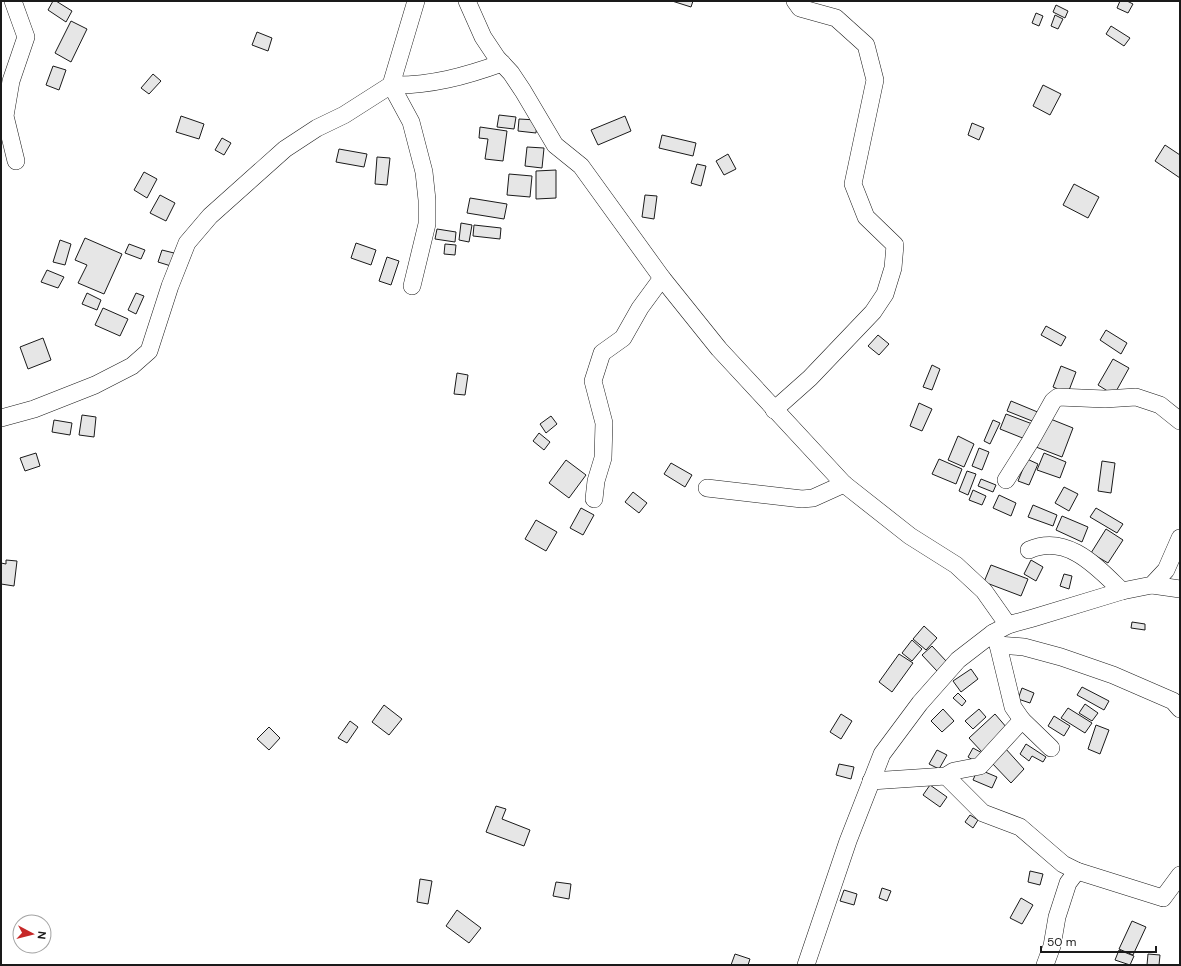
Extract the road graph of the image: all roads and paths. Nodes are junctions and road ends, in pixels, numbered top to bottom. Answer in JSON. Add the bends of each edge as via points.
{"nodes":[{"id":1,"x":13,"y":1,"type":"edge"},
{"id":2,"x":416,"y":1,"type":"edge"},
{"id":3,"x":468,"y":1,"type":"edge"},
{"id":4,"x":795,"y":1,"type":"edge"},
{"id":5,"x":502,"y":63,"type":"junction"},
{"id":6,"x":391,"y":85,"type":"junction"},
{"id":7,"x":16,"y":161,"type":"dead end"},
{"id":8,"x":662,"y":278,"type":"junction"},
{"id":9,"x":412,"y":286,"type":"dead end"},
{"id":10,"x":774,"y":410,"type":"junction"},
{"id":11,"x":1,"y":418,"type":"edge"},
{"id":12,"x":1180,"y":421,"type":"edge"},
{"id":13,"x":1006,"y":480,"type":"dead end"},
{"id":14,"x":844,"y":484,"type":"junction"},
{"id":15,"x":706,"y":488,"type":"dead end"},
{"id":16,"x":594,"y":499,"type":"dead end"},
{"id":17,"x":1180,"y":538,"type":"edge"},
{"id":18,"x":1029,"y":550,"type":"dead end"},
{"id":19,"x":1152,"y":585,"type":"junction"},
{"id":20,"x":1180,"y":589,"type":"edge"},
{"id":21,"x":1122,"y":591,"type":"junction"},
{"id":22,"x":1008,"y":624,"type":"junction"},
{"id":23,"x":995,"y":639,"type":"junction"},
{"id":24,"x":1180,"y":709,"type":"edge"},
{"id":25,"x":1022,"y":720,"type":"junction"},
{"id":26,"x":1051,"y":748,"type":"dead end"},
{"id":27,"x":946,"y":776,"type":"junction"},
{"id":28,"x":871,"y":781,"type":"junction"},
{"id":29,"x":1077,"y":870,"type":"junction"},
{"id":30,"x":1180,"y":875,"type":"edge"},
{"id":31,"x":806,"y":965,"type":"edge"},
{"id":32,"x":1045,"y":965,"type":"edge"}],
"edges":[{"from":1,"to":7,"type":"street","via":[[26,37],[11,81],[5,116]]},
{"from":2,"to":6,"type":"street"},
{"from":3,"to":5,"type":"street","via":[[483,37]]},
{"from":4,"to":10,"type":"street","via":[[800,8],[836,18],[866,45],[875,80],[853,184],[866,218],[895,245],[893,268],[885,294],[873,312],[810,378]]},
{"from":5,"to":6,"type":"street","via":[[447,80],[410,86]]},
{"from":5,"to":8,"type":"street","via":[[523,90],[555,145],[581,166]]},
{"from":6,"to":9,"type":"street","via":[[411,122],[424,172],[427,224]]},
{"from":6,"to":11,"type":"street","via":[[285,149],[210,216],[187,243],[149,351],[132,366],[89,388],[34,409]]},
{"from":8,"to":10,"type":"street","via":[[719,349]]},
{"from":8,"to":16,"type":"street","via":[[640,308],[624,338],[602,353],[594,381],[604,423],[603,458]]},
{"from":10,"to":14,"type":"street"},
{"from":12,"to":13,"type":"street","via":[[1160,405],[1136,397],[1058,397],[1053,401]]},
{"from":14,"to":15,"type":"street","via":[[813,498],[802,499]]},
{"from":14,"to":22,"type":"street","via":[[910,536],[956,565],[984,591]]},
{"from":17,"to":19,"type":"street","via":[[1166,570]]},
{"from":18,"to":21,"type":"street","via":[[1049,545],[1077,553],[1090,561]]},
{"from":19,"to":20,"type":"street"},
{"from":19,"to":21,"type":"street"},
{"from":21,"to":22,"type":"street"},
{"from":22,"to":23,"type":"street"},
{"from":23,"to":24,"type":"street","via":[[1061,657],[1113,675],[1173,701]]},
{"from":23,"to":25,"type":"street","via":[[1013,707]]},
{"from":23,"to":28,"type":"street","via":[[958,660],[920,703],[882,754]]},
{"from":25,"to":26,"type":"street"},
{"from":25,"to":27,"type":"street","via":[[980,766],[954,771]]},
{"from":27,"to":28,"type":"street"},
{"from":27,"to":29,"type":"street","via":[[982,813],[1020,827],[1063,864]]},
{"from":28,"to":31,"type":"street"},
{"from":29,"to":30,"type":"street","via":[[1163,898]]},
{"from":29,"to":32,"type":"street","via":[[1068,884]]}]}
